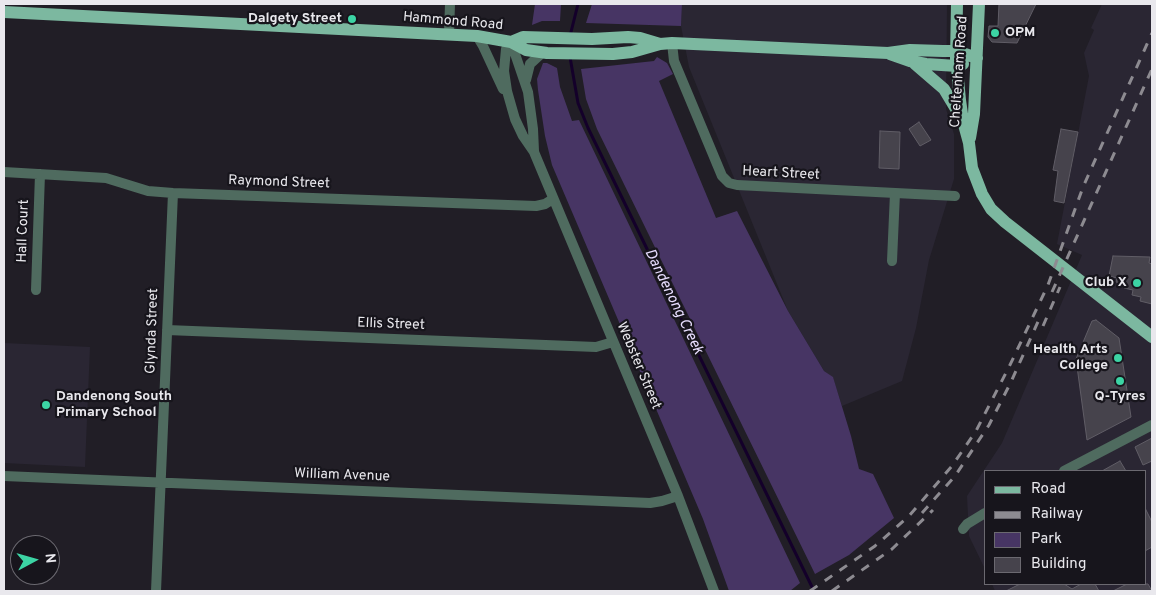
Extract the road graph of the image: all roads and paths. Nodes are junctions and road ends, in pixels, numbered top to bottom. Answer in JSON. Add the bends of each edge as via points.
{"nodes":[{"id":1,"x":450,"y":4,"type":"edge"},
{"id":2,"x":957,"y":4,"type":"edge"},
{"id":3,"x":979,"y":4,"type":"edge"},
{"id":4,"x":4,"y":12,"type":"edge"},
{"id":5,"x":449,"y":34,"type":"junction"},
{"id":6,"x":477,"y":36,"type":"junction"},
{"id":7,"x":511,"y":42,"type":"junction"},
{"id":8,"x":666,"y":43,"type":"junction"},
{"id":9,"x":956,"y":51,"type":"junction"},
{"id":10,"x":545,"y":53,"type":"junction"},
{"id":11,"x":888,"y":53,"type":"junction"},
{"id":12,"x":977,"y":58,"type":"junction"},
{"id":13,"x":913,"y":62,"type":"junction"},
{"id":14,"x":957,"y":66,"type":"junction"},
{"id":15,"x":525,"y":82,"type":"junction"},
{"id":16,"x":510,"y":104,"type":"junction"},
{"id":17,"x":963,"y":120,"type":"junction"},
{"id":18,"x":969,"y":143,"type":"junction"},
{"id":19,"x":534,"y":152,"type":"junction"},
{"id":20,"x":4,"y":172,"type":"edge"},
{"id":21,"x":40,"y":174,"type":"junction"},
{"id":22,"x":173,"y":193,"type":"junction"},
{"id":23,"x":895,"y":193,"type":"junction"},
{"id":24,"x":955,"y":196,"type":"dead end"},
{"id":25,"x":553,"y":199,"type":"junction"},
{"id":26,"x":892,"y":260,"type":"dead end"},
{"id":27,"x":36,"y":290,"type":"dead end"},
{"id":28,"x":167,"y":330,"type":"junction"},
{"id":29,"x":1152,"y":335,"type":"edge"},
{"id":30,"x":613,"y":342,"type":"junction"},
{"id":31,"x":1152,"y":425,"type":"edge"},
{"id":32,"x":1066,"y":470,"type":"edge"},
{"id":33,"x":4,"y":476,"type":"edge"},
{"id":34,"x":161,"y":483,"type":"junction"},
{"id":35,"x":678,"y":496,"type":"junction"},
{"id":36,"x":984,"y":514,"type":"edge"},
{"id":37,"x":963,"y":529,"type":"dead end"},
{"id":38,"x":156,"y":591,"type":"edge"},
{"id":39,"x":714,"y":591,"type":"edge"}],
"edges":[{"from":1,"to":5,"type":"street"},
{"from":2,"to":9,"type":"main road","name":"Cheltenham Road"},
{"from":3,"to":12,"type":"main road","name":"Cheltenham Road"},
{"from":4,"to":5,"type":"main road","name":"Hammond Road"},
{"from":5,"to":6,"type":"main road","name":"Hammond Road"},
{"from":6,"to":7,"type":"main road","name":"Hammond Road"},
{"from":6,"to":16,"type":"street","name":"Webster Street"},
{"from":7,"to":8,"type":"main road","name":"Hammond Road","via":[[523,37],[592,40],[634,37]]},
{"from":7,"to":10,"type":"main road","name":"Hammond Road","via":[[524,50]]},
{"from":7,"to":15,"type":"street","name":"Webster Street"},
{"from":7,"to":16,"type":"street","name":"Webster Street","via":[[504,60]]},
{"from":8,"to":10,"type":"main road","name":"Hammond Road","via":[[632,52]]},
{"from":8,"to":11,"type":"main road","name":"Hammond Road"},
{"from":8,"to":23,"type":"street","name":"Heart Street","via":[[722,176],[729,183],[737,186]]},
{"from":9,"to":11,"type":"main road","name":"Hammond Road"},
{"from":9,"to":12,"type":"main road","name":"Hammond Road"},
{"from":9,"to":14,"type":"main road","name":"Cheltenham Road"},
{"from":10,"to":15,"type":"street","via":[[529,66]]},
{"from":11,"to":13,"type":"main road","name":"Hammond Road"},
{"from":12,"to":14,"type":"main road"},
{"from":12,"to":18,"type":"main road","name":"Cheltenham Road"},
{"from":13,"to":14,"type":"main road","name":"Hammond Road"},
{"from":13,"to":17,"type":"main road","via":[[942,87]]},
{"from":14,"to":17,"type":"main road","name":"Cheltenham Road"},
{"from":15,"to":19,"type":"street","name":"Webster Street"},
{"from":16,"to":19,"type":"street","name":"Webster Street","via":[[520,131]]},
{"from":17,"to":18,"type":"main road","name":"Cheltenham Road"},
{"from":18,"to":29,"type":"main road","name":"Cheltenham Road","via":[[977,186],[994,212]]},
{"from":19,"to":25,"type":"street","name":"Webster Street"},
{"from":20,"to":21,"type":"street","name":"Raymond Street"},
{"from":21,"to":22,"type":"street","name":"Raymond Street","via":[[106,178],[140,189]]},
{"from":21,"to":27,"type":"street","name":"Hall Court"},
{"from":22,"to":25,"type":"street","name":"Raymond Street","via":[[536,206]]},
{"from":22,"to":28,"type":"street","name":"Glynda Street"},
{"from":23,"to":24,"type":"street","name":"Heart Street"},
{"from":23,"to":26,"type":"street"},
{"from":25,"to":30,"type":"street","name":"Webster Street"},
{"from":28,"to":30,"type":"street","name":"Ellis Street","via":[[596,347]]},
{"from":28,"to":34,"type":"street","name":"Glynda Street"},
{"from":30,"to":35,"type":"street","name":"Webster Street"},
{"from":31,"to":32,"type":"street"},
{"from":33,"to":34,"type":"street","name":"William Avenue"},
{"from":34,"to":35,"type":"street","name":"William Avenue","via":[[650,502]]},
{"from":34,"to":38,"type":"street","name":"Glynda Street"},
{"from":35,"to":39,"type":"street","name":"Webster Street"},
{"from":36,"to":37,"type":"street"}]}
